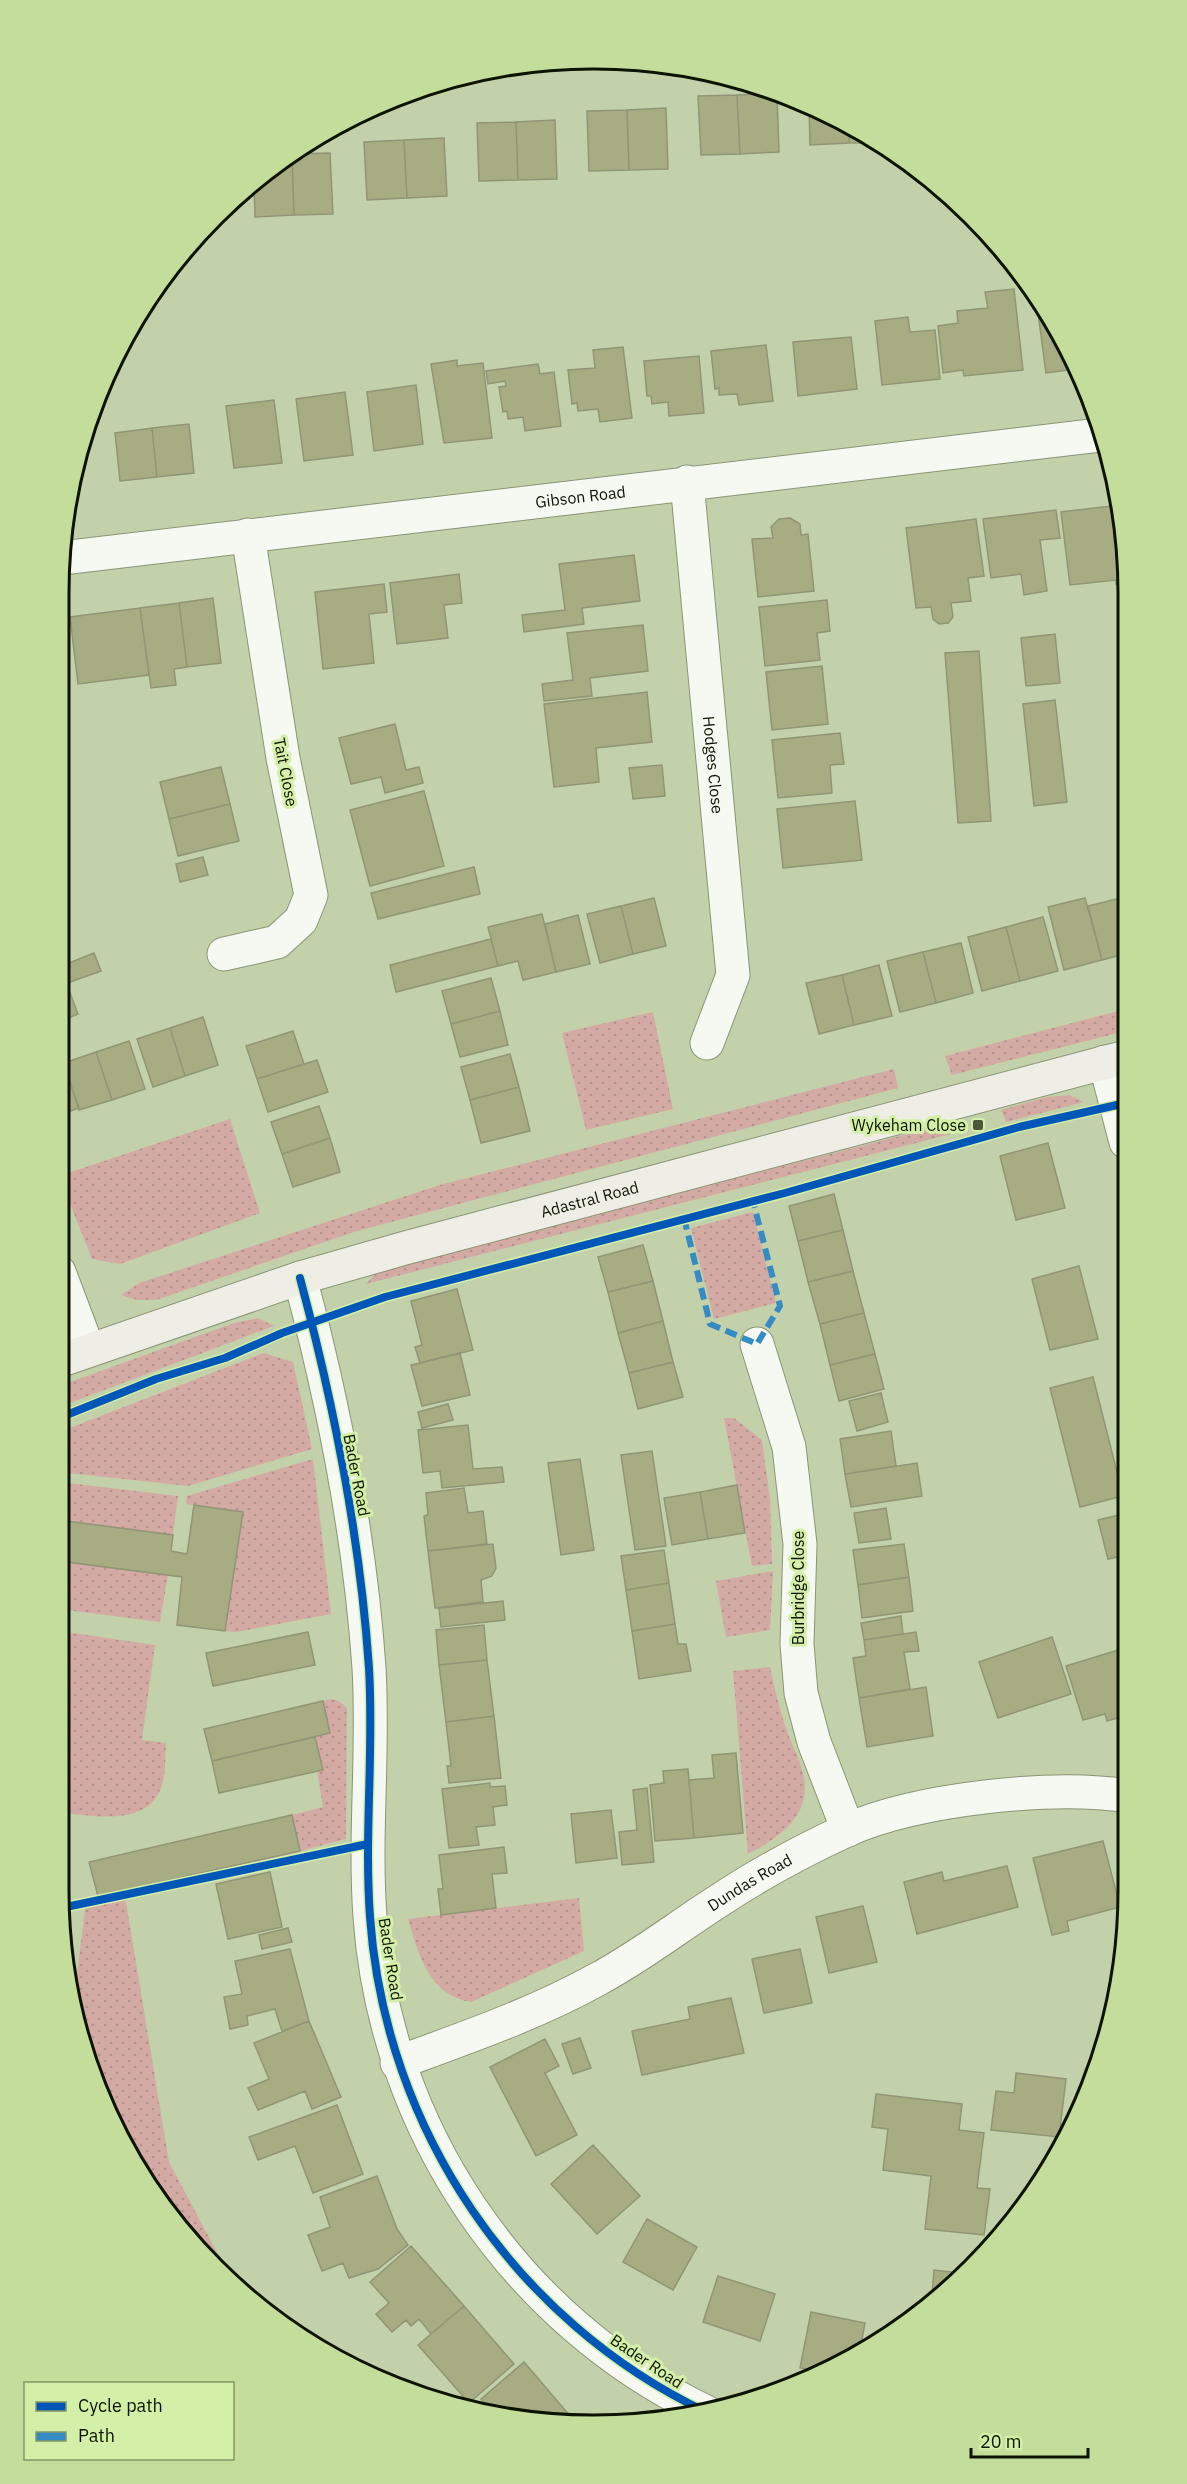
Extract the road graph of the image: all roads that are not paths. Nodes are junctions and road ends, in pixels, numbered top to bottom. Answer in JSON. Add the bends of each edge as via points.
{"nodes":[{"id":1,"x":1093,"y":436,"type":"edge"},
{"id":2,"x":687,"y":482,"type":"junction"},
{"id":3,"x":248,"y":535,"type":"junction"},
{"id":4,"x":70,"y":557,"type":"edge"},
{"id":5,"x":224,"y":954,"type":"dead end"},
{"id":6,"x":707,"y":1043,"type":"dead end"},
{"id":7,"x":1116,"y":1059,"type":"edge"},
{"id":8,"x":1118,"y":1076,"type":"edge"},
{"id":9,"x":300,"y":1278,"type":"junction"},
{"id":10,"x":69,"y":1333,"type":"edge"},
{"id":11,"x":758,"y":1344,"type":"dead end"},
{"id":12,"x":73,"y":1355,"type":"edge"},
{"id":13,"x":1118,"y":1795,"type":"edge"},
{"id":14,"x":848,"y":1830,"type":"junction"},
{"id":15,"x":397,"y":2063,"type":"junction"},
{"id":16,"x":692,"y":2406,"type":"edge"}],
"edges":[{"from":1,"to":2,"type":"street","name":"Gibson Road"},
{"from":2,"to":3,"type":"street","name":"Gibson Road"},
{"from":2,"to":6,"type":"street","name":"Hodges Close","via":[[733,975]]},
{"from":3,"to":4,"type":"street","name":"Gibson Road"},
{"from":3,"to":5,"type":"street","name":"Tait Close","via":[[283,758],[311,895],[302,920],[277,942]]},
{"from":7,"to":8,"type":"street"},
{"from":7,"to":9,"type":"street","name":"Adastral Road"},
{"from":9,"to":12,"type":"street","name":"Adastral Road"},
{"from":9,"to":15,"type":"street","name":"Bader Road","via":[[339,1447],[364,1598],[369,1673],[370,1918]]},
{"from":10,"to":12,"type":"street"},
{"from":11,"to":14,"type":"street","name":"Burbridge Close","via":[[789,1447],[800,1544],[797,1644],[801,1693],[814,1743]]},
{"from":13,"to":14,"type":"street","name":"Dundas Road","via":[[1052,1791],[969,1800],[904,1812]]},
{"from":14,"to":15,"type":"street","name":"Dundas Road","via":[[721,1899],[598,1980],[516,2018]]},
{"from":15,"to":16,"type":"street","name":"Bader Road","via":[[428,2139],[462,2197],[499,2246],[551,2305],[619,2361]]}]}
